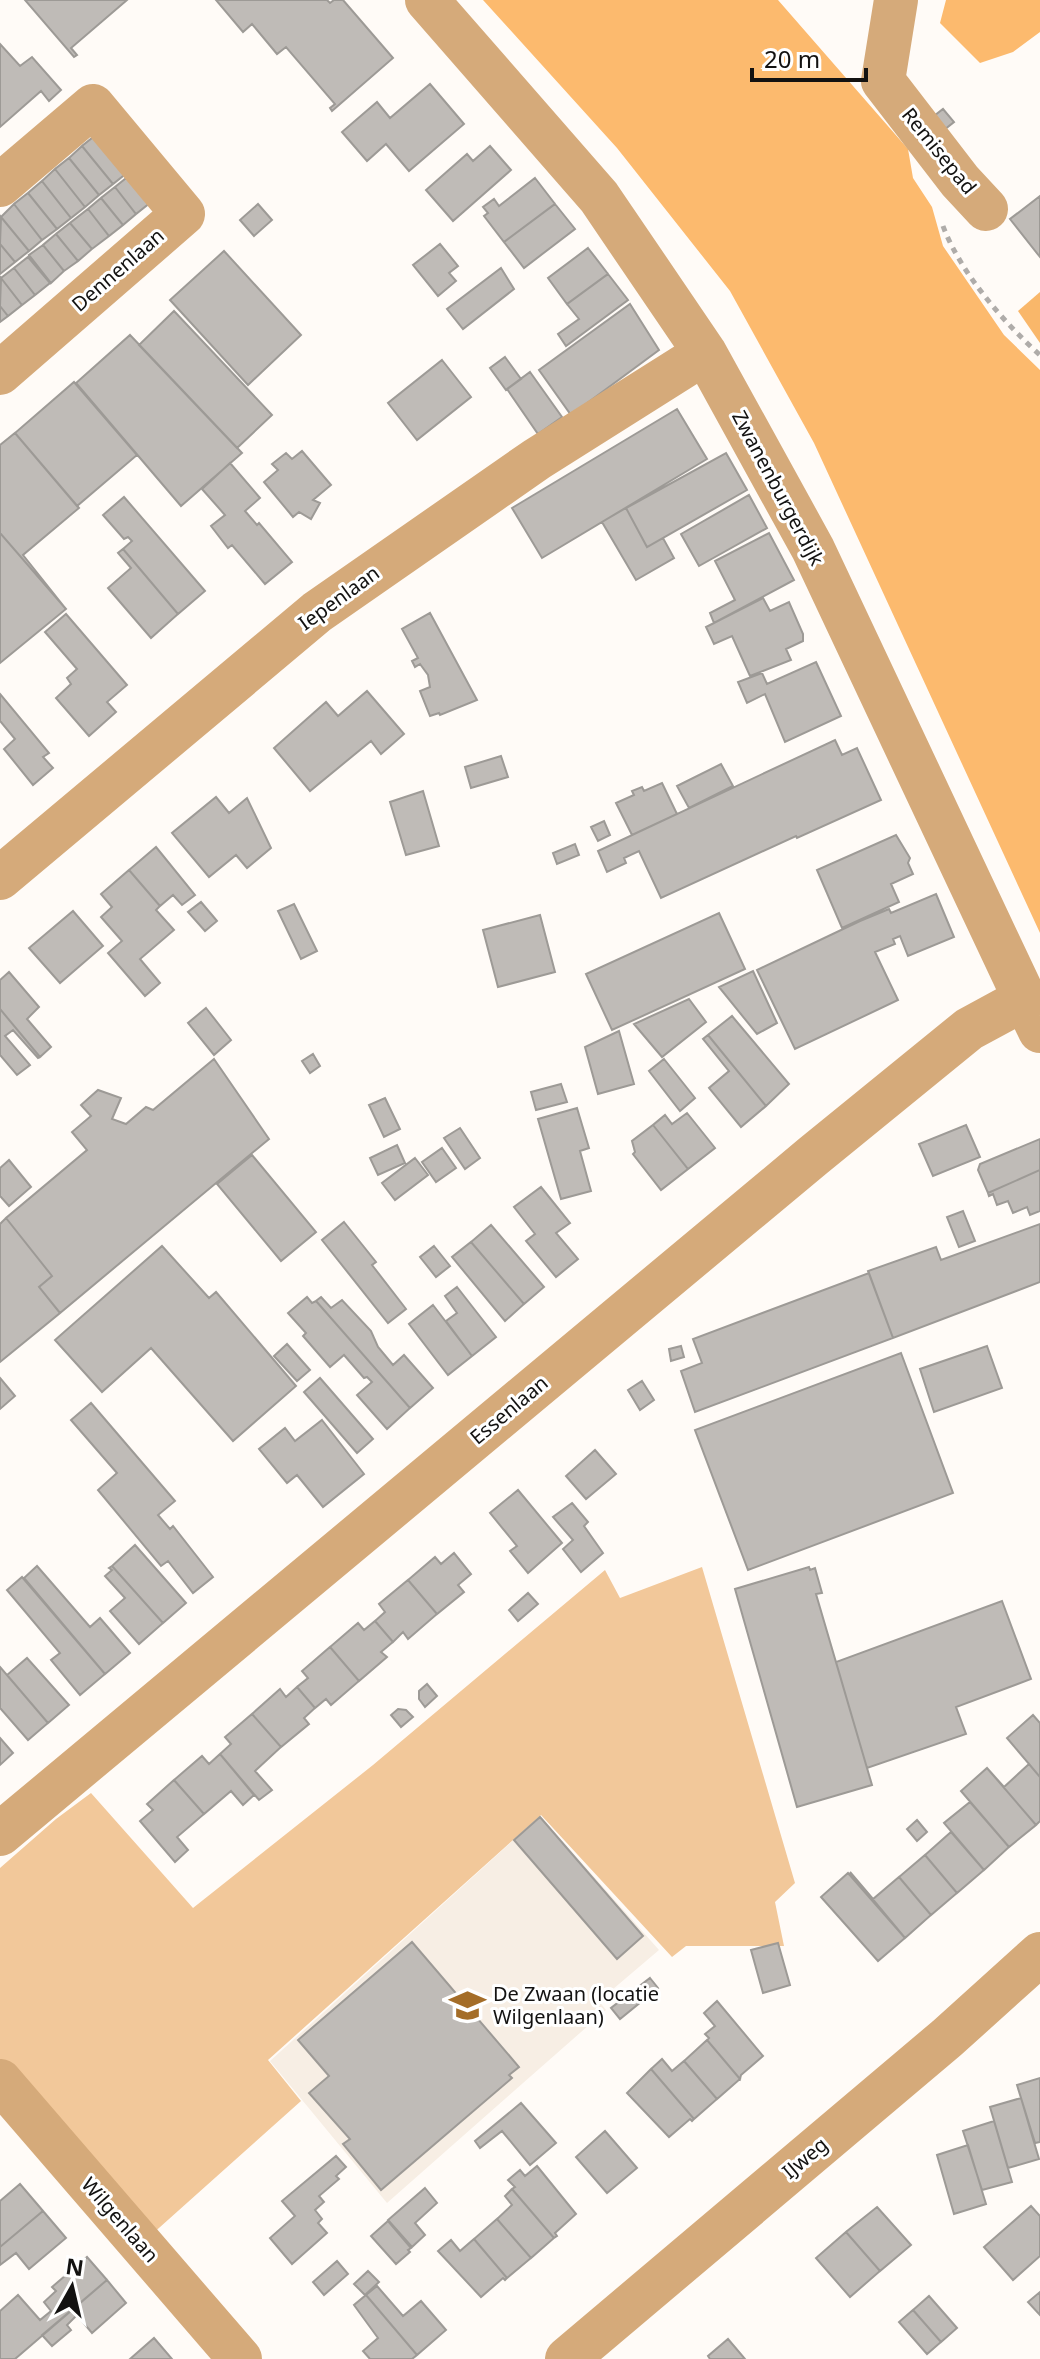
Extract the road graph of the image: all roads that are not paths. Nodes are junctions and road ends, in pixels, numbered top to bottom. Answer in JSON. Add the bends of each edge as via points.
{"nodes":[{"id":1,"x":427,"y":0,"type":"edge"},
{"id":2,"x":896,"y":0,"type":"edge"},
{"id":3,"x":0,"y":185,"type":"edge"},
{"id":4,"x":986,"y":209,"type":"dead end"},
{"id":5,"x":705,"y":353,"type":"junction"},
{"id":6,"x":0,"y":373,"type":"edge"},
{"id":7,"x":0,"y":878,"type":"edge"},
{"id":8,"x":1033,"y":1015,"type":"edge"},
{"id":9,"x":0,"y":1834,"type":"edge"},
{"id":10,"x":1040,"y":1954,"type":"edge"},
{"id":11,"x":0,"y":2081,"type":"edge"},
{"id":12,"x":240,"y":2359,"type":"edge"},
{"id":13,"x":567,"y":2359,"type":"edge"}],
"edges":[{"from":1,"to":5,"type":"street","name":"Zwanenburgerdijk","via":[[599,197]]},
{"from":2,"to":4,"type":"street","name":"Remisepad","via":[[883,81]]},
{"from":3,"to":6,"type":"street","name":"Dennenlaan","via":[[93,106],[183,214]]},
{"from":5,"to":7,"type":"street","name":"Iepenlaan","via":[[537,459],[317,612]]},
{"from":5,"to":8,"type":"street","name":"Zwanenburgerdijk","via":[[813,549]]},
{"from":8,"to":9,"type":"street","name":"Essenlaan","via":[[969,1029]]},
{"from":10,"to":13,"type":"street","name":"IJweg"},
{"from":11,"to":12,"type":"street","name":"Wilgenlaan"}]}
